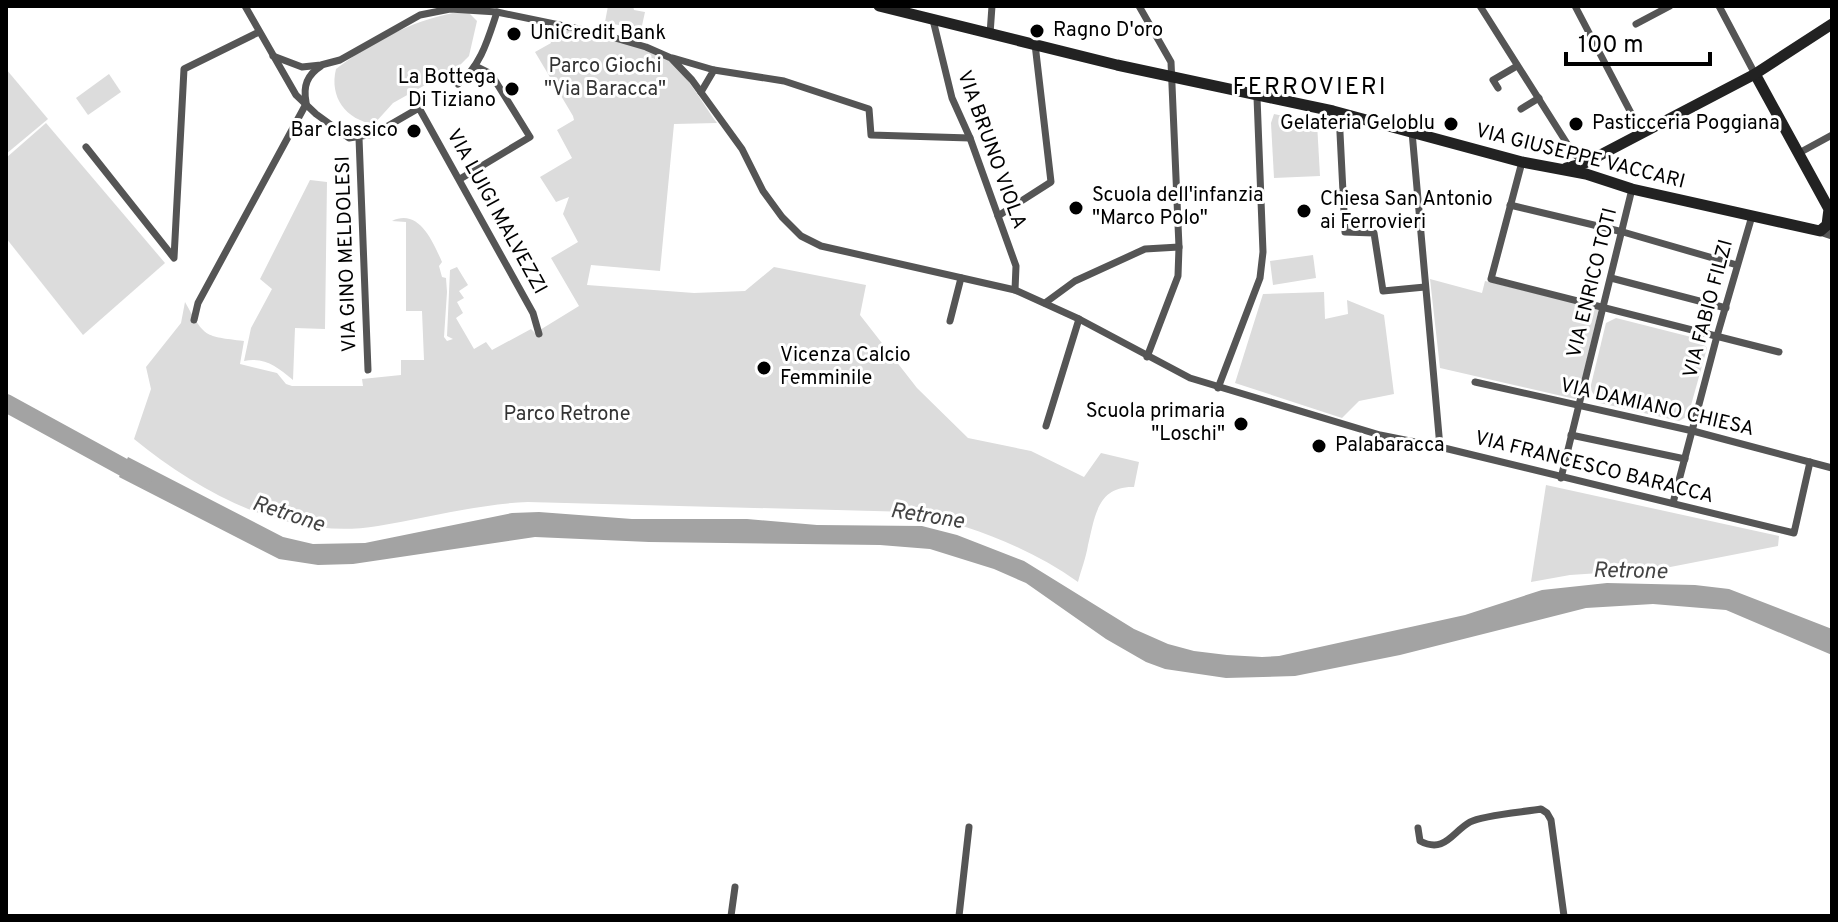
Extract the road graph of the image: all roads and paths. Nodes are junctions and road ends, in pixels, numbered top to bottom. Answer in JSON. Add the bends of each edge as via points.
{"nodes":[{"id":1,"x":245,"y":6,"type":"edge"},
{"id":2,"x":879,"y":6,"type":"edge"},
{"id":3,"x":992,"y":6,"type":"edge"},
{"id":4,"x":1139,"y":6,"type":"edge"},
{"id":5,"x":1480,"y":6,"type":"edge"},
{"id":6,"x":1575,"y":6,"type":"edge"},
{"id":7,"x":1670,"y":6,"type":"edge"},
{"id":8,"x":1723,"y":7,"type":"edge"},
{"id":9,"x":907,"y":9,"type":"edge"},
{"id":10,"x":497,"y":12,"type":"junction"},
{"id":11,"x":933,"y":20,"type":"junction"},
{"id":12,"x":1636,"y":24,"type":"dead end"},
{"id":13,"x":1832,"y":24,"type":"edge"},
{"id":14,"x":259,"y":32,"type":"junction"},
{"id":15,"x":990,"y":34,"type":"junction"},
{"id":16,"x":1035,"y":44,"type":"junction"},
{"id":17,"x":273,"y":56,"type":"junction"},
{"id":18,"x":671,"y":58,"type":"junction"},
{"id":19,"x":321,"y":65,"type":"junction"},
{"id":20,"x":475,"y":66,"type":"junction"},
{"id":21,"x":1517,"y":66,"type":"junction"},
{"id":22,"x":714,"y":70,"type":"junction"},
{"id":23,"x":1755,"y":74,"type":"junction"},
{"id":24,"x":1174,"y":77,"type":"junction"},
{"id":25,"x":458,"y":84,"type":"dead end"},
{"id":26,"x":1498,"y":88,"type":"dead end"},
{"id":27,"x":701,"y":92,"type":"junction"},
{"id":28,"x":1257,"y":97,"type":"junction"},
{"id":29,"x":1539,"y":98,"type":"junction"},
{"id":30,"x":306,"y":104,"type":"junction"},
{"id":31,"x":1521,"y":109,"type":"dead end"},
{"id":32,"x":1336,"y":112,"type":"junction"},
{"id":33,"x":1412,"y":132,"type":"junction"},
{"id":34,"x":1641,"y":132,"type":"junction"},
{"id":35,"x":1832,"y":135,"type":"edge"},
{"id":36,"x":359,"y":138,"type":"junction"},
{"id":37,"x":970,"y":138,"type":"junction"},
{"id":38,"x":86,"y":147,"type":"dead end"},
{"id":39,"x":1799,"y":153,"type":"junction"},
{"id":40,"x":1522,"y":162,"type":"junction"},
{"id":41,"x":1585,"y":169,"type":"junction"},
{"id":42,"x":460,"y":179,"type":"junction"},
{"id":43,"x":1632,"y":189,"type":"junction"},
{"id":44,"x":1510,"y":205,"type":"junction"},
{"id":45,"x":1830,"y":212,"type":"edge"},
{"id":46,"x":998,"y":216,"type":"junction"},
{"id":47,"x":1752,"y":216,"type":"junction"},
{"id":48,"x":1623,"y":232,"type":"junction"},
{"id":49,"x":1826,"y":233,"type":"edge"},
{"id":50,"x":1179,"y":247,"type":"junction"},
{"id":51,"x":1737,"y":265,"type":"junction"},
{"id":52,"x":961,"y":278,"type":"junction"},
{"id":53,"x":1611,"y":278,"type":"junction"},
{"id":54,"x":1425,"y":287,"type":"junction"},
{"id":55,"x":1015,"y":290,"type":"junction"},
{"id":56,"x":1045,"y":303,"type":"junction"},
{"id":57,"x":1604,"y":307,"type":"junction"},
{"id":58,"x":1726,"y":308,"type":"junction"},
{"id":59,"x":1079,"y":319,"type":"junction"},
{"id":60,"x":194,"y":320,"type":"dead end"},
{"id":61,"x":950,"y":321,"type":"dead end"},
{"id":62,"x":539,"y":334,"type":"dead end"},
{"id":63,"x":1717,"y":336,"type":"junction"},
{"id":64,"x":1779,"y":352,"type":"dead end"},
{"id":65,"x":1147,"y":357,"type":"junction"},
{"id":66,"x":368,"y":370,"type":"dead end"},
{"id":67,"x":1475,"y":382,"type":"dead end"},
{"id":68,"x":1218,"y":388,"type":"junction"},
{"id":69,"x":1579,"y":407,"type":"junction"},
{"id":70,"x":1046,"y":426,"type":"dead end"},
{"id":71,"x":1693,"y":431,"type":"junction"},
{"id":72,"x":1571,"y":435,"type":"junction"},
{"id":73,"x":1440,"y":447,"type":"junction"},
{"id":74,"x":1685,"y":459,"type":"junction"},
{"id":75,"x":1810,"y":462,"type":"junction"},
{"id":76,"x":1832,"y":468,"type":"edge"},
{"id":77,"x":1561,"y":478,"type":"junction"},
{"id":78,"x":1673,"y":503,"type":"junction"},
{"id":79,"x":969,"y":827,"type":"dead end"},
{"id":80,"x":1418,"y":828,"type":"dead end"},
{"id":81,"x":735,"y":887,"type":"dead end"},
{"id":82,"x":731,"y":916,"type":"edge"},
{"id":83,"x":959,"y":916,"type":"edge"},
{"id":84,"x":1564,"y":916,"type":"edge"}],
"edges":[{"from":1,"to":14,"type":"street"},
{"from":2,"to":9,"type":"main road","name":"VIA GIUSEPPE VACCARI"},
{"from":3,"to":15,"type":"street"},
{"from":4,"to":24,"type":"street"},
{"from":5,"to":21,"type":"street"},
{"from":6,"to":34,"type":"street"},
{"from":7,"to":12,"type":"street"},
{"from":8,"to":23,"type":"street"},
{"from":9,"to":11,"type":"main road","name":"VIA GIUSEPPE VACCARI"},
{"from":10,"to":18,"type":"street","name":"VIA FRANCESCO BARACCA","via":[[598,33]]},
{"from":10,"to":19,"type":"street","name":"VIA FRANCESCO BARACCA","via":[[450,9],[420,15],[340,60]]},
{"from":10,"to":20,"type":"street"},
{"from":11,"to":15,"type":"main road","name":"VIA GIUSEPPE VACCARI"},
{"from":11,"to":37,"type":"street","name":"VIA BRUNO VIOLA","via":[[952,98]]},
{"from":13,"to":23,"type":"main road"},
{"from":14,"to":17,"type":"street"},
{"from":14,"to":38,"type":"street","via":[[184,69],[174,258]]},
{"from":15,"to":16,"type":"main road","name":"VIA GIUSEPPE VACCARI"},
{"from":16,"to":24,"type":"main road","name":"VIA GIUSEPPE VACCARI"},
{"from":16,"to":46,"type":"street","via":[[1051,182]]},
{"from":17,"to":19,"type":"street","via":[[302,67]]},
{"from":17,"to":30,"type":"street"},
{"from":18,"to":22,"type":"street"},
{"from":18,"to":27,"type":"street","name":"VIA FRANCESCO BARACCA"},
{"from":19,"to":30,"type":"street","via":[[303,90]]},
{"from":20,"to":25,"type":"street"},
{"from":20,"to":42,"type":"street","via":[[491,74],[530,137]]},
{"from":21,"to":26,"type":"street","via":[[1493,80]]},
{"from":21,"to":29,"type":"street"},
{"from":22,"to":27,"type":"street"},
{"from":22,"to":37,"type":"street","via":[[784,81],[869,109],[871,135]]},
{"from":23,"to":34,"type":"main road"},
{"from":23,"to":39,"type":"main road"},
{"from":24,"to":28,"type":"main road","name":"VIA GIUSEPPE VACCARI"},
{"from":24,"to":50,"type":"street"},
{"from":27,"to":52,"type":"street","name":"VIA FRANCESCO BARACCA","via":[[742,149],[763,191],[801,236],[821,246]]},
{"from":28,"to":32,"type":"main road","name":"VIA GIUSEPPE VACCARI"},
{"from":28,"to":68,"type":"street","via":[[1262,265]]},
{"from":29,"to":31,"type":"street"},
{"from":29,"to":41,"type":"street"},
{"from":30,"to":36,"type":"street","via":[[349,138]]},
{"from":30,"to":60,"type":"street","via":[[198,303]]},
{"from":32,"to":33,"type":"main road","name":"VIA GIUSEPPE VACCARI"},
{"from":32,"to":54,"type":"street","via":[[1345,232],[1374,233],[1383,291]]},
{"from":33,"to":40,"type":"main road","name":"VIA GIUSEPPE VACCARI"},
{"from":33,"to":54,"type":"street"},
{"from":34,"to":41,"type":"main road"},
{"from":35,"to":39,"type":"street"},
{"from":36,"to":42,"type":"street","name":"VIA LUIGI MALVEZZI","via":[[419,108]]},
{"from":36,"to":66,"type":"street","name":"VIA GINO MELDOLESI"},
{"from":37,"to":46,"type":"street","name":"VIA BRUNO VIOLA"},
{"from":39,"to":45,"type":"main road"},
{"from":40,"to":41,"type":"main road","name":"VIA GIUSEPPE VACCARI"},
{"from":40,"to":44,"type":"street"},
{"from":41,"to":43,"type":"main road","name":"VIA GIUSEPPE VACCARI"},
{"from":42,"to":62,"type":"street","name":"VIA LUIGI MALVEZZI","via":[[533,313]]},
{"from":43,"to":47,"type":"main road","name":"VIA GIUSEPPE VACCARI"},
{"from":43,"to":48,"type":"street","name":"VIA ENRICO TOTI"},
{"from":44,"to":48,"type":"street"},
{"from":44,"to":57,"type":"street","via":[[1491,279]]},
{"from":45,"to":49,"type":"main road"},
{"from":46,"to":55,"type":"street","name":"VIA BRUNO VIOLA","via":[[1016,266]]},
{"from":47,"to":49,"type":"main road","name":"VIA GIUSEPPE VACCARI"},
{"from":47,"to":51,"type":"street","name":"VIA FABIO FILZI"},
{"from":48,"to":51,"type":"street"},
{"from":48,"to":53,"type":"street","name":"VIA ENRICO TOTI"},
{"from":50,"to":56,"type":"street","via":[[1145,249],[1075,281]]},
{"from":50,"to":65,"type":"street","via":[[1178,276]]},
{"from":51,"to":58,"type":"street","name":"VIA FABIO FILZI"},
{"from":52,"to":55,"type":"street","name":"VIA FRANCESCO BARACCA"},
{"from":52,"to":61,"type":"street"},
{"from":53,"to":57,"type":"street","name":"VIA ENRICO TOTI"},
{"from":53,"to":58,"type":"street"},
{"from":54,"to":73,"type":"street"},
{"from":55,"to":56,"type":"street","name":"VIA FRANCESCO BARACCA"},
{"from":56,"to":59,"type":"street","name":"VIA FRANCESCO BARACCA"},
{"from":57,"to":63,"type":"street"},
{"from":57,"to":69,"type":"street","name":"VIA ENRICO TOTI"},
{"from":58,"to":63,"type":"street","name":"VIA FABIO FILZI"},
{"from":59,"to":65,"type":"street","name":"VIA FRANCESCO BARACCA"},
{"from":59,"to":70,"type":"street"},
{"from":63,"to":64,"type":"street"},
{"from":63,"to":71,"type":"street","name":"VIA FABIO FILZI"},
{"from":65,"to":68,"type":"street","name":"VIA FRANCESCO BARACCA"},
{"from":67,"to":69,"type":"street","name":"VIA DAMIANO CHIESA"},
{"from":68,"to":73,"type":"street","name":"VIA FRANCESCO BARACCA"},
{"from":69,"to":71,"type":"street","name":"VIA DAMIANO CHIESA"},
{"from":69,"to":72,"type":"street","name":"VIA ENRICO TOTI"},
{"from":71,"to":74,"type":"street","name":"VIA FABIO FILZI"},
{"from":71,"to":75,"type":"street","name":"VIA DAMIANO CHIESA"},
{"from":72,"to":74,"type":"street"},
{"from":72,"to":77,"type":"street","name":"VIA ENRICO TOTI"},
{"from":73,"to":77,"type":"street","name":"VIA FRANCESCO BARACCA"},
{"from":74,"to":78,"type":"street","name":"VIA FABIO FILZI"},
{"from":75,"to":76,"type":"street","name":"VIA DAMIANO CHIESA"},
{"from":75,"to":78,"type":"street","name":"VIA FRANCESCO BARACCA","via":[[1794,533]]},
{"from":77,"to":78,"type":"street","name":"VIA FRANCESCO BARACCA"},
{"from":79,"to":83,"type":"street"},
{"from":80,"to":84,"type":"street","via":[[1420,841],[1428,845],[1449,842],[1471,822],[1541,809],[1551,820]]},
{"from":81,"to":82,"type":"street"}]}
